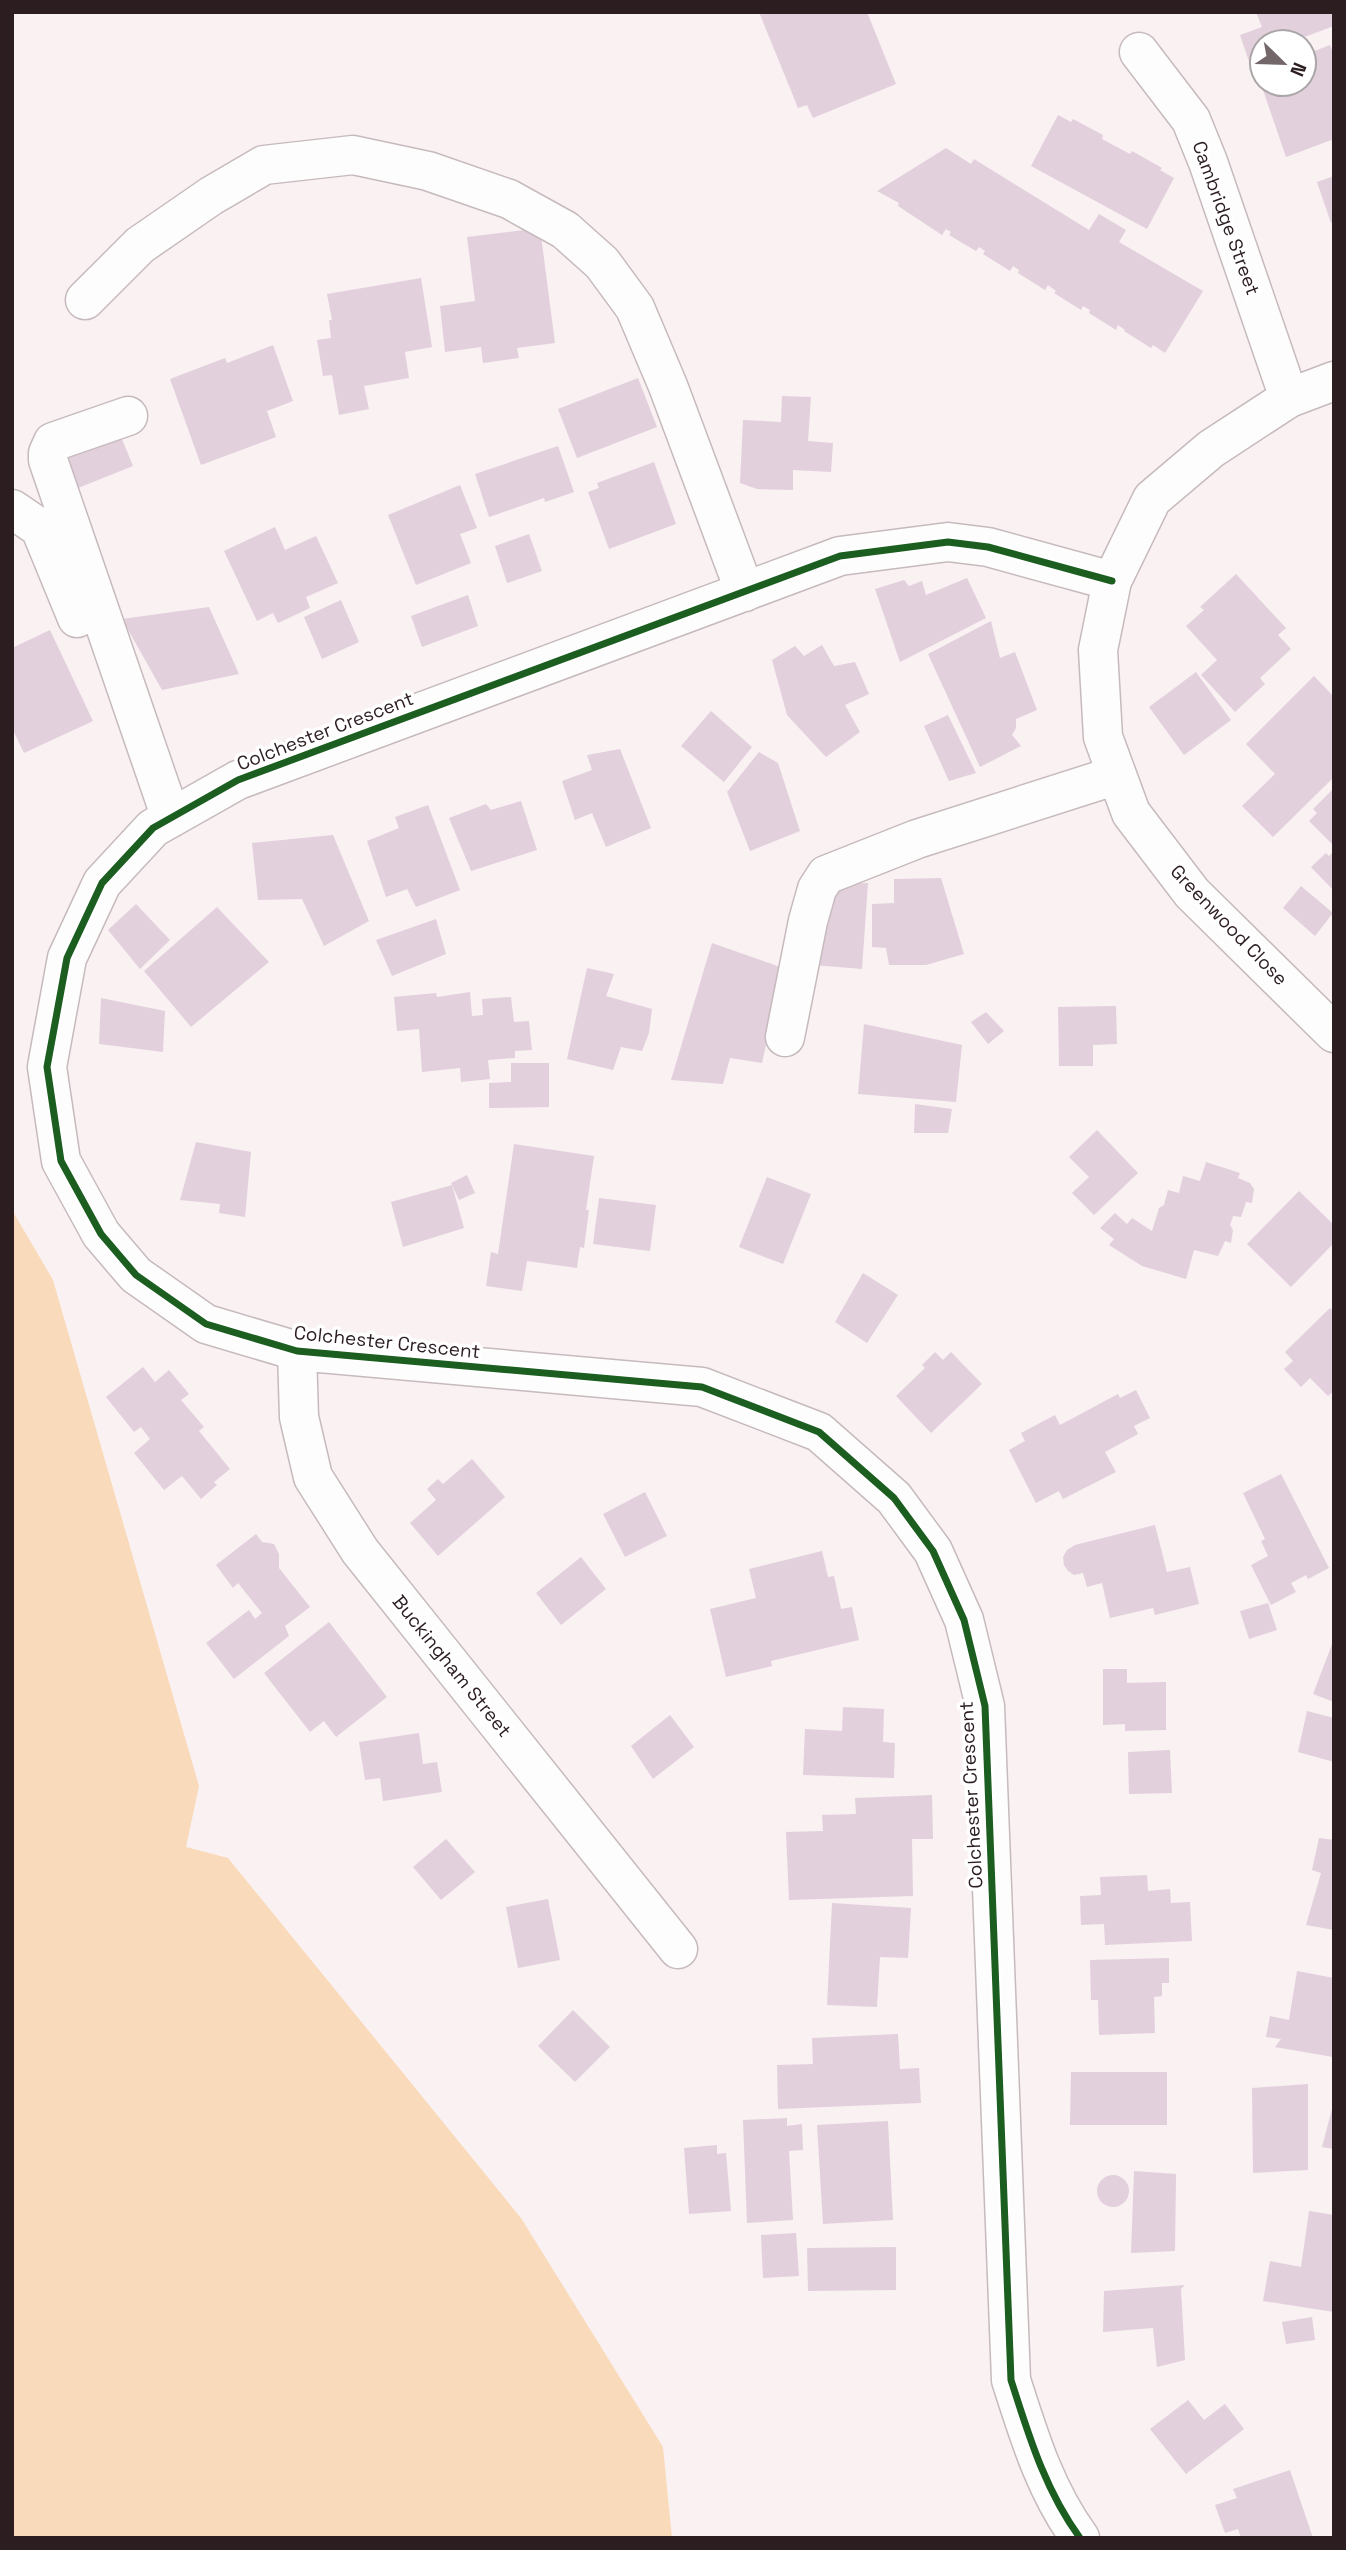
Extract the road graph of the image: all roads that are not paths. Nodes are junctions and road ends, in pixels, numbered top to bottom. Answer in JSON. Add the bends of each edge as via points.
{"nodes":[{"id":1,"x":1139,"y":52,"type":"dead end"},
{"id":2,"x":85,"y":300,"type":"dead end"},
{"id":3,"x":1334,"y":381,"type":"edge"},
{"id":4,"x":1289,"y":398,"type":"junction"},
{"id":5,"x":128,"y":416,"type":"dead end"},
{"id":6,"x":12,"y":509,"type":"edge"},
{"id":7,"x":1112,"y":581,"type":"junction"},
{"id":8,"x":745,"y":592,"type":"junction"},
{"id":9,"x":1117,"y":775,"type":"junction"},
{"id":10,"x":164,"y":821,"type":"junction"},
{"id":11,"x":1334,"y":1033,"type":"edge"},
{"id":12,"x":785,"y":1037,"type":"dead end"},
{"id":13,"x":297,"y":1351,"type":"junction"},
{"id":14,"x":678,"y":1949,"type":"dead end"},
{"id":15,"x":1080,"y":2538,"type":"edge"}],
"edges":[{"from":1,"to":4,"type":"street","name":"Cambridge Street","via":[[1191,120]]},
{"from":2,"to":8,"type":"street","via":[[140,246],[264,165],[353,155],[428,172],[509,199],[565,230],[602,263],[635,308]]},
{"from":3,"to":4,"type":"street","name":"Greenwood Close"},
{"from":4,"to":7,"type":"street","name":"Greenwood Close","via":[[1211,449],[1152,499]]},
{"from":5,"to":10,"type":"street","via":[[53,442],[48,460]]},
{"from":6,"to":10,"type":"street","via":[[40,528]]},
{"from":7,"to":8,"type":"street","name":"Colchester Crescent","via":[[988,547],[948,541],[840,556]]},
{"from":7,"to":9,"type":"street","name":"Greenwood Close","via":[[1098,650],[1103,737]]},
{"from":8,"to":10,"type":"street","name":"Colchester Crescent","via":[[238,780]]},
{"from":9,"to":11,"type":"street","name":"Greenwood Close","via":[[1131,813],[1192,893]]},
{"from":9,"to":12,"type":"street","via":[[929,835],[826,875],[808,922]]},
{"from":10,"to":13,"type":"street","name":"Colchester Crescent","via":[[102,883],[67,958],[47,1067],[61,1161],[101,1234],[136,1275],[206,1324]]},
{"from":13,"to":14,"type":"street","name":"Buckingham Street","via":[[299,1417],[319,1488],[360,1551]]},
{"from":13,"to":15,"type":"street","name":"Colchester Crescent","via":[[702,1388],[819,1433],[894,1498],[933,1551],[964,1620],[985,1706],[1012,2381],[1034,2453],[1062,2513]]}]}
